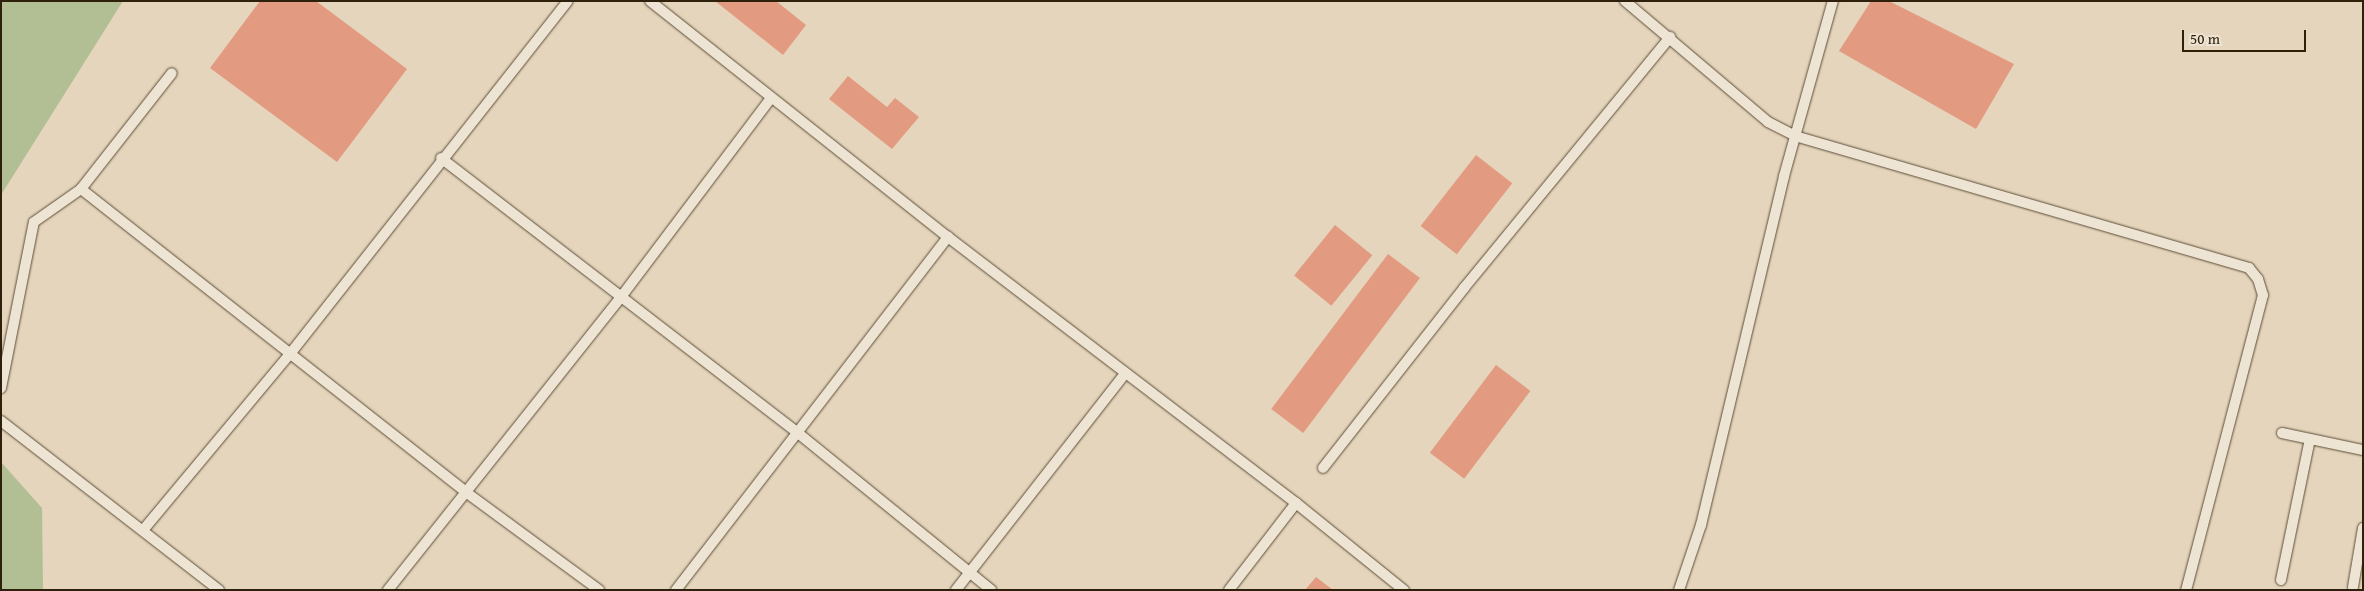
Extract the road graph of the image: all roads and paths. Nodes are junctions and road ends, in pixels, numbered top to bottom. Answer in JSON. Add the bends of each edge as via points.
{"nodes":[{"id":1,"x":568,"y":1,"type":"edge"},
{"id":2,"x":650,"y":1,"type":"edge"},
{"id":3,"x":1625,"y":1,"type":"edge"},
{"id":4,"x":1833,"y":1,"type":"edge"},
{"id":5,"x":1670,"y":37,"type":"junction"},
{"id":6,"x":172,"y":73,"type":"dead end"},
{"id":7,"x":771,"y":98,"type":"junction"},
{"id":8,"x":1795,"y":136,"type":"junction"},
{"id":9,"x":441,"y":158,"type":"junction"},
{"id":10,"x":81,"y":189,"type":"junction"},
{"id":11,"x":948,"y":237,"type":"junction"},
{"id":12,"x":621,"y":297,"type":"junction"},
{"id":13,"x":290,"y":354,"type":"junction"},
{"id":14,"x":1126,"y":374,"type":"junction"},
{"id":15,"x":1,"y":388,"type":"edge"},
{"id":16,"x":1,"y":421,"type":"edge"},
{"id":17,"x":798,"y":433,"type":"junction"},
{"id":18,"x":2282,"y":433,"type":"dead end"},
{"id":19,"x":2310,"y":439,"type":"junction"},
{"id":20,"x":2363,"y":450,"type":"edge"},
{"id":21,"x":1323,"y":468,"type":"dead end"},
{"id":22,"x":467,"y":493,"type":"junction"},
{"id":23,"x":1296,"y":502,"type":"junction"},
{"id":24,"x":2363,"y":528,"type":"edge"},
{"id":25,"x":144,"y":529,"type":"junction"},
{"id":26,"x":969,"y":573,"type":"junction"},
{"id":27,"x":2281,"y":580,"type":"dead end"},
{"id":28,"x":2353,"y":587,"type":"dead end"},
{"id":29,"x":219,"y":590,"type":"edge"},
{"id":30,"x":388,"y":590,"type":"edge"},
{"id":31,"x":599,"y":590,"type":"edge"},
{"id":32,"x":676,"y":590,"type":"edge"},
{"id":33,"x":956,"y":590,"type":"edge"},
{"id":34,"x":991,"y":590,"type":"edge"},
{"id":35,"x":1229,"y":590,"type":"edge"},
{"id":36,"x":1404,"y":590,"type":"edge"},
{"id":37,"x":1679,"y":590,"type":"edge"},
{"id":38,"x":2186,"y":590,"type":"edge"}],
"edges":[{"from":1,"to":9,"type":"lane"},
{"from":2,"to":7,"type":"lane"},
{"from":3,"to":5,"type":"lane"},
{"from":4,"to":8,"type":"lane"},
{"from":5,"to":8,"type":"lane","via":[[1768,122]]},
{"from":5,"to":21,"type":"lane","via":[[1464,288]]},
{"from":6,"to":10,"type":"lane"},
{"from":7,"to":11,"type":"lane"},
{"from":7,"to":12,"type":"lane"},
{"from":8,"to":37,"type":"lane","via":[[1701,525]]},
{"from":8,"to":38,"type":"lane","via":[[2249,268],[2263,295]]},
{"from":9,"to":12,"type":"lane"},
{"from":9,"to":13,"type":"lane"},
{"from":10,"to":13,"type":"lane"},
{"from":10,"to":15,"type":"lane","via":[[34,222]]},
{"from":11,"to":14,"type":"lane"},
{"from":11,"to":17,"type":"lane"},
{"from":12,"to":17,"type":"lane"},
{"from":12,"to":22,"type":"lane"},
{"from":13,"to":22,"type":"lane"},
{"from":13,"to":25,"type":"lane"},
{"from":14,"to":23,"type":"lane"},
{"from":14,"to":26,"type":"lane"},
{"from":16,"to":25,"type":"lane"},
{"from":17,"to":26,"type":"lane"},
{"from":17,"to":32,"type":"lane"},
{"from":18,"to":19,"type":"lane"},
{"from":19,"to":20,"type":"lane"},
{"from":19,"to":27,"type":"lane"},
{"from":22,"to":30,"type":"lane"},
{"from":22,"to":31,"type":"lane"},
{"from":23,"to":35,"type":"lane"},
{"from":23,"to":36,"type":"lane"},
{"from":24,"to":28,"type":"lane"},
{"from":25,"to":29,"type":"lane"},
{"from":26,"to":33,"type":"lane"},
{"from":26,"to":34,"type":"lane"}]}
